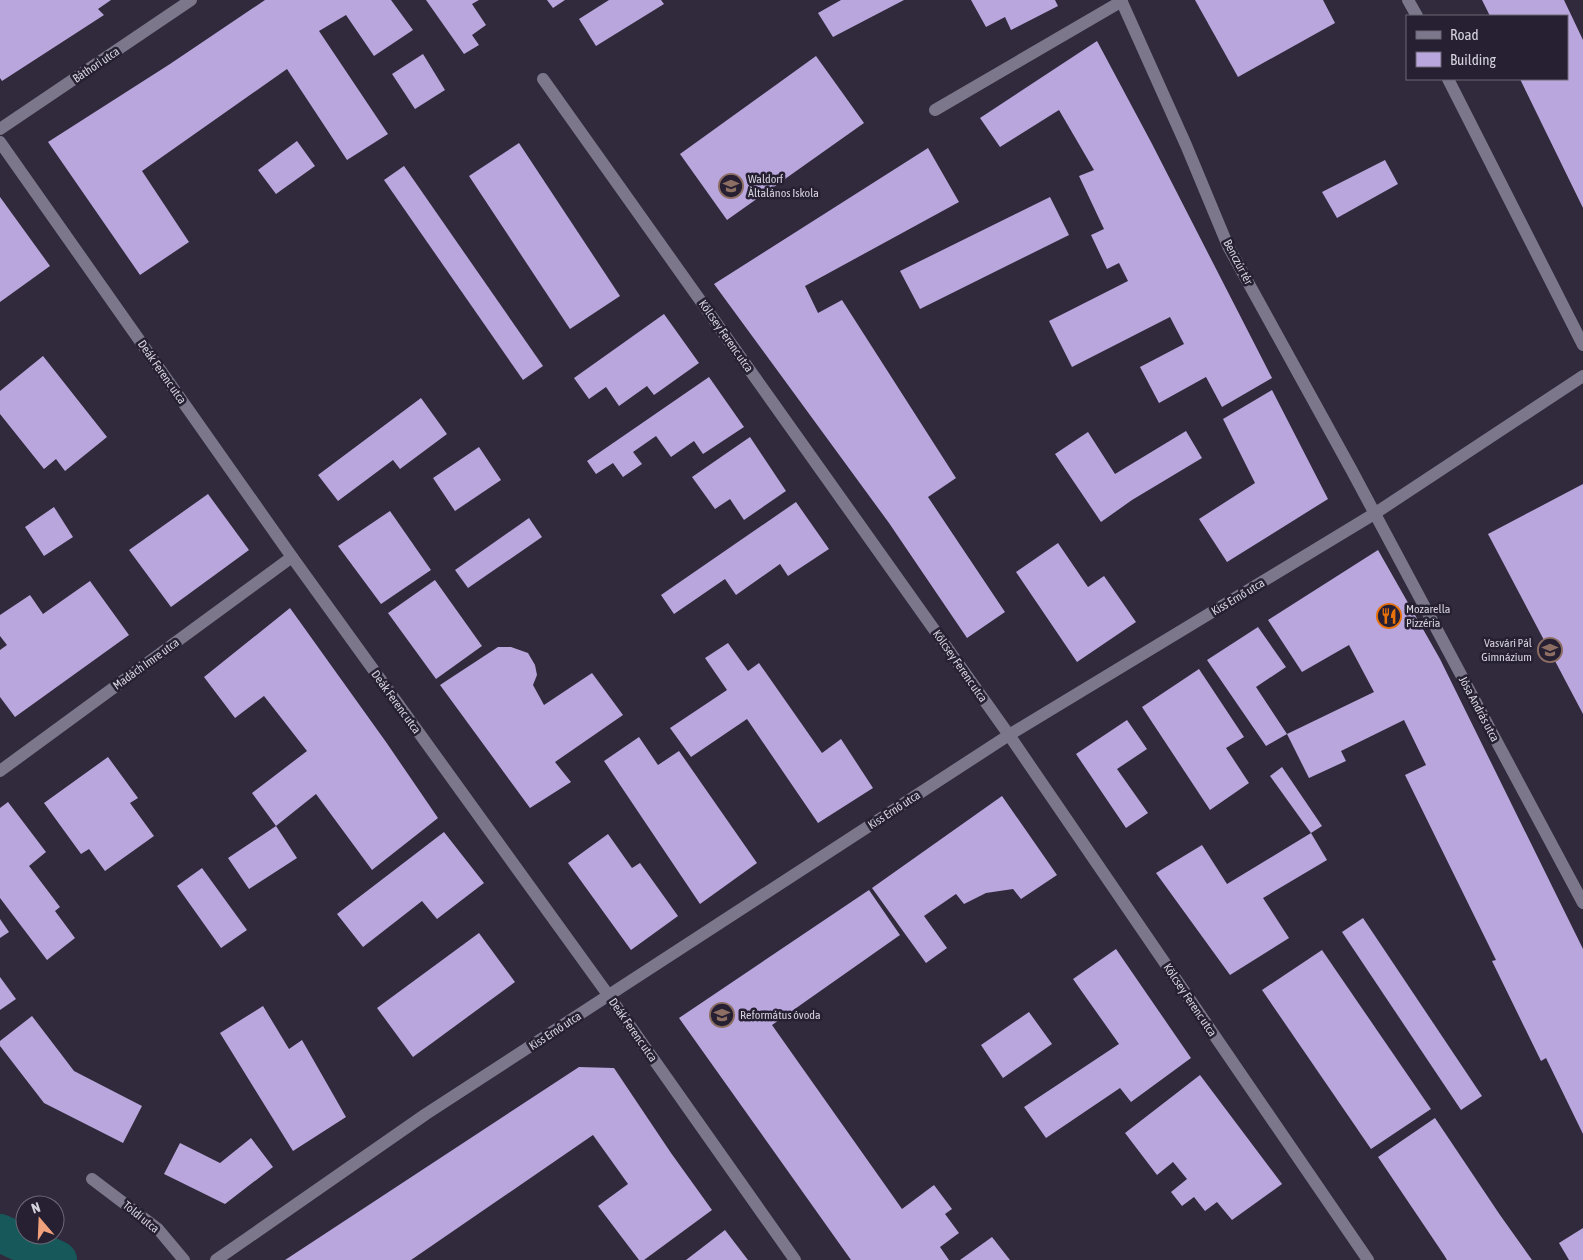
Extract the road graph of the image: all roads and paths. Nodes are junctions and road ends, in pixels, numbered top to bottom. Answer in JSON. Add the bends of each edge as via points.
{"nodes":[{"id":1,"x":191,"y":0,"type":"edge"},
{"id":2,"x":1408,"y":0,"type":"edge"},
{"id":3,"x":1121,"y":1,"type":"edge"},
{"id":4,"x":1416,"y":15,"type":"edge"},
{"id":5,"x":543,"y":80,"type":"dead end"},
{"id":6,"x":1449,"y":80,"type":"edge"},
{"id":7,"x":934,"y":110,"type":"dead end"},
{"id":8,"x":0,"y":129,"type":"edge"},
{"id":9,"x":0,"y":142,"type":"edge"},
{"id":10,"x":1583,"y":345,"type":"edge"},
{"id":11,"x":1583,"y":376,"type":"edge"},
{"id":12,"x":1374,"y":514,"type":"junction"},
{"id":13,"x":292,"y":557,"type":"junction"},
{"id":14,"x":1009,"y":736,"type":"junction"},
{"id":15,"x":0,"y":771,"type":"edge"},
{"id":16,"x":1583,"y":904,"type":"edge"},
{"id":17,"x":609,"y":996,"type":"junction"},
{"id":18,"x":92,"y":1179,"type":"dead end"},
{"id":19,"x":184,"y":1260,"type":"edge"},
{"id":20,"x":216,"y":1260,"type":"edge"},
{"id":21,"x":795,"y":1260,"type":"edge"},
{"id":22,"x":1368,"y":1260,"type":"edge"}],
"edges":[{"from":1,"to":8,"type":"street","name":"Báthori utca"},
{"from":2,"to":4,"type":"street"},
{"from":3,"to":7,"type":"street"},
{"from":3,"to":12,"type":"street","name":"Benczúr tér","via":[[1228,246]]},
{"from":5,"to":14,"type":"street","name":"Kölcsey Ferenc utca"},
{"from":6,"to":10,"type":"street"},
{"from":9,"to":13,"type":"street","name":"Deák Ferenc utca"},
{"from":11,"to":12,"type":"street","name":"Kiss Ernő utca"},
{"from":12,"to":14,"type":"street","name":"Kiss Ernő utca"},
{"from":12,"to":16,"type":"street","name":"Jósa András utca"},
{"from":13,"to":15,"type":"street","name":"Madách Imre utca"},
{"from":13,"to":17,"type":"street","name":"Deák Ferenc utca"},
{"from":14,"to":17,"type":"street","name":"Kiss Ernő utca"},
{"from":14,"to":22,"type":"street","name":"Kölcsey Ferenc utca"},
{"from":17,"to":20,"type":"street","name":"Kiss Ernő utca","via":[[426,1114]]},
{"from":17,"to":21,"type":"street","name":"Deák Ferenc utca"},
{"from":18,"to":19,"type":"street","name":"Toldi utca","via":[[158,1229]]}]}
